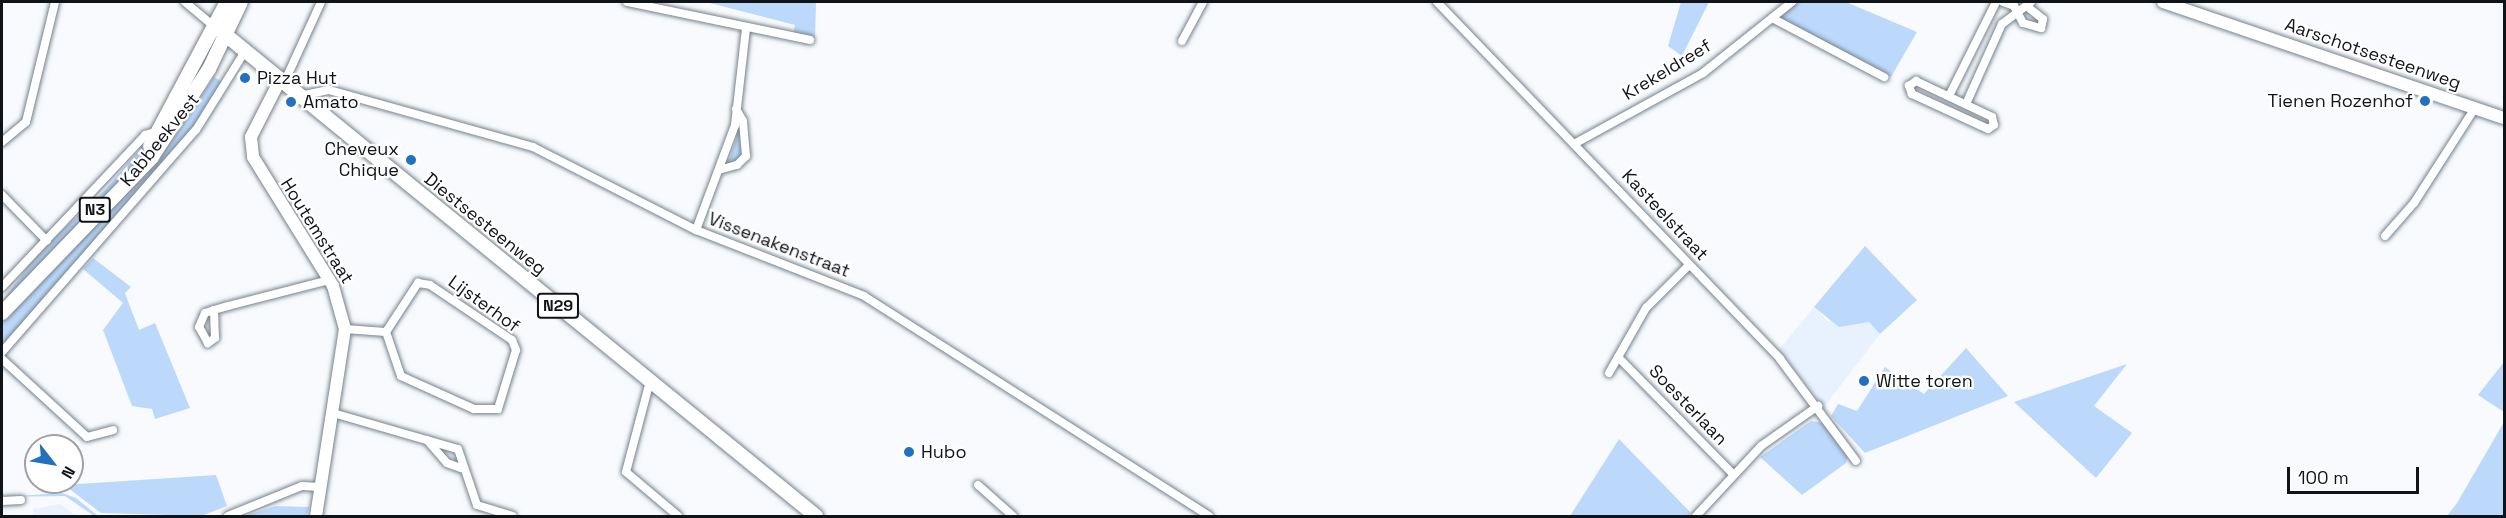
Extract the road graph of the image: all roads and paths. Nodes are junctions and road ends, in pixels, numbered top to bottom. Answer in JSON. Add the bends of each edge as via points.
{"nodes":[{"id":1,"x":55,"y":2,"type":"edge"},
{"id":2,"x":185,"y":2,"type":"edge"},
{"id":3,"x":227,"y":2,"type":"edge"},
{"id":4,"x":241,"y":2,"type":"edge"},
{"id":5,"x":321,"y":2,"type":"edge"},
{"id":6,"x":627,"y":2,"type":"edge"},
{"id":7,"x":1203,"y":2,"type":"edge"},
{"id":8,"x":1437,"y":2,"type":"edge"},
{"id":9,"x":1792,"y":2,"type":"edge"},
{"id":10,"x":1996,"y":2,"type":"edge"},
{"id":11,"x":2003,"y":2,"type":"edge"},
{"id":12,"x":2163,"y":2,"type":"edge"},
{"id":13,"x":2030,"y":5,"type":"edge"},
{"id":14,"x":2021,"y":13,"type":"junction"},
{"id":15,"x":1772,"y":18,"type":"junction"},
{"id":16,"x":746,"y":28,"type":"junction"},
{"id":17,"x":220,"y":33,"type":"junction"},
{"id":18,"x":810,"y":40,"type":"dead end"},
{"id":19,"x":1182,"y":41,"type":"dead end"},
{"id":20,"x":244,"y":52,"type":"junction"},
{"id":21,"x":1884,"y":77,"type":"dead end"},
{"id":22,"x":282,"y":82,"type":"junction"},
{"id":23,"x":300,"y":96,"type":"junction"},
{"id":24,"x":1949,"y":96,"type":"junction"},
{"id":25,"x":1966,"y":104,"type":"junction"},
{"id":26,"x":2475,"y":108,"type":"junction"},
{"id":27,"x":736,"y":110,"type":"junction"},
{"id":28,"x":2505,"y":118,"type":"edge"},
{"id":29,"x":158,"y":131,"type":"junction"},
{"id":30,"x":2,"y":141,"type":"edge"},
{"id":31,"x":1574,"y":144,"type":"junction"},
{"id":32,"x":719,"y":170,"type":"junction"},
{"id":33,"x":2,"y":195,"type":"edge"},
{"id":34,"x":696,"y":230,"type":"junction"},
{"id":35,"x":2385,"y":236,"type":"dead end"},
{"id":36,"x":47,"y":240,"type":"junction"},
{"id":37,"x":1689,"y":265,"type":"junction"},
{"id":38,"x":329,"y":280,"type":"junction"},
{"id":39,"x":2,"y":287,"type":"edge"},
{"id":40,"x":2,"y":306,"type":"edge"},
{"id":41,"x":214,"y":310,"type":"dead end"},
{"id":42,"x":2,"y":313,"type":"edge"},
{"id":43,"x":345,"y":329,"type":"junction"},
{"id":44,"x":386,"y":332,"type":"junction"},
{"id":45,"x":2,"y":352,"type":"edge"},
{"id":46,"x":1618,"y":357,"type":"junction"},
{"id":47,"x":2,"y":359,"type":"edge"},
{"id":48,"x":1609,"y":373,"type":"dead end"},
{"id":49,"x":650,"y":381,"type":"junction"},
{"id":50,"x":1818,"y":406,"type":"junction"},
{"id":51,"x":333,"y":413,"type":"junction"},
{"id":52,"x":113,"y":430,"type":"dead end"},
{"id":53,"x":427,"y":440,"type":"junction"},
{"id":54,"x":1856,"y":461,"type":"dead end"},
{"id":55,"x":461,"y":468,"type":"junction"},
{"id":56,"x":1734,"y":475,"type":"junction"},
{"id":57,"x":978,"y":485,"type":"dead end"},
{"id":58,"x":320,"y":487,"type":"junction"},
{"id":59,"x":21,"y":500,"type":"dead end"},
{"id":60,"x":2,"y":501,"type":"edge"},
{"id":61,"x":228,"y":516,"type":"edge"},
{"id":62,"x":316,"y":516,"type":"edge"},
{"id":63,"x":512,"y":516,"type":"edge"},
{"id":64,"x":678,"y":516,"type":"edge"},
{"id":65,"x":816,"y":516,"type":"edge"},
{"id":66,"x":1012,"y":516,"type":"edge"},
{"id":67,"x":1209,"y":516,"type":"edge"},
{"id":68,"x":1696,"y":516,"type":"edge"}],
"edges":[{"from":1,"to":30,"type":"street","via":[[26,122]]},
{"from":2,"to":17,"type":"street"},
{"from":3,"to":17,"type":"main road","number":"N3"},
{"from":4,"to":17,"type":"main road","number":"N3"},
{"from":5,"to":22,"type":"street"},
{"from":6,"to":16,"type":"street"},
{"from":7,"to":19,"type":"street"},
{"from":8,"to":31,"type":"street","name":"Kasteelstraat"},
{"from":9,"to":15,"type":"street","name":"Krekeldreef"},
{"from":10,"to":24,"type":"street"},
{"from":11,"to":14,"type":"street"},
{"from":12,"to":26,"type":"street","name":"Aarschotsesteenweg"},
{"from":13,"to":14,"type":"street"},
{"from":13,"to":14,"type":"street","via":[[2043,19],[2041,28],[2023,22]]},
{"from":14,"to":25,"type":"street","via":[[2002,24]]},
{"from":15,"to":21,"type":"street"},
{"from":15,"to":31,"type":"street","name":"Krekeldreef","via":[[1703,73]]},
{"from":16,"to":18,"type":"street"},
{"from":16,"to":27,"type":"street"},
{"from":17,"to":20,"type":"main road","name":"Diestsesteenweg","number":"N29"},
{"from":17,"to":29,"type":"main road","name":"Kabbeekvest","number":"N3"},
{"from":17,"to":42,"type":"main road","name":"Kabbeekvest","number":"N3","via":[[152,158]]},
{"from":20,"to":22,"type":"main road","name":"Diestsesteenweg","number":"N29"},
{"from":20,"to":45,"type":"street","name":"Kabbeekvest","via":[[196,130]]},
{"from":22,"to":23,"type":"main road","name":"Diestsesteenweg","number":"N29"},
{"from":22,"to":38,"type":"street","name":"Houtemstraat","via":[[251,137],[253,157]]},
{"from":23,"to":34,"type":"street","name":"Vissenakenstraat","via":[[329,90],[533,147]]},
{"from":23,"to":49,"type":"main road","name":"Diestsesteenweg","number":"N29"},
{"from":24,"to":25,"type":"street"},
{"from":24,"to":25,"type":"street","via":[[1916,81],[1909,86],[1912,94],[1988,129],[1994,125],[1992,117]]},
{"from":26,"to":28,"type":"street","name":"Aarschotsesteenweg"},
{"from":26,"to":35,"type":"street","via":[[2408,211]]},
{"from":27,"to":32,"type":"street"},
{"from":27,"to":32,"type":"street","via":[[743,122],[746,156],[737,165]]},
{"from":29,"to":36,"type":"street","name":"Kabbeekvest","via":[[145,135]]},
{"from":29,"to":40,"type":"main road","name":"Kabbeekvest","number":"N3","via":[[135,168]]},
{"from":31,"to":37,"type":"street","name":"Kasteelstraat"},
{"from":32,"to":34,"type":"street"},
{"from":33,"to":36,"type":"street"},
{"from":34,"to":67,"type":"street","name":"Vissenakenstraat","via":[[901,315]]},
{"from":36,"to":39,"type":"street","name":"Kabbeekvest"},
{"from":37,"to":46,"type":"street","via":[[1646,308]]},
{"from":37,"to":50,"type":"street","name":"Kasteelstraat"},
{"from":38,"to":41,"type":"street"},
{"from":38,"to":43,"type":"street","name":"Houtemstraat"},
{"from":43,"to":44,"type":"street"},
{"from":43,"to":51,"type":"street","name":"Houtemstraat"},
{"from":44,"to":44,"type":"street","name":"Lijsterhof","via":[[401,376],[474,409],[498,409],[505,399],[516,350],[512,340],[430,285],[418,283]]},
{"from":46,"to":48,"type":"street"},
{"from":46,"to":56,"type":"street","name":"Soesterlaan"},
{"from":47,"to":52,"type":"street","via":[[87,437]]},
{"from":49,"to":64,"type":"street","via":[[626,472]]},
{"from":49,"to":65,"type":"main road","name":"Diestsesteenweg","number":"N29"},
{"from":50,"to":54,"type":"street","name":"Kasteelstraat"},
{"from":50,"to":56,"type":"street","via":[[1761,446]]},
{"from":51,"to":53,"type":"street"},
{"from":51,"to":58,"type":"street","name":"Houtemstraat"},
{"from":53,"to":55,"type":"street","via":[[447,463]]},
{"from":53,"to":55,"type":"street","via":[[458,449]]},
{"from":55,"to":63,"type":"street","via":[[477,505]]},
{"from":56,"to":68,"type":"street"},
{"from":57,"to":66,"type":"street"},
{"from":58,"to":61,"type":"street","via":[[302,486]]},
{"from":58,"to":62,"type":"street","name":"Houtemstraat"},
{"from":59,"to":60,"type":"street"}]}
